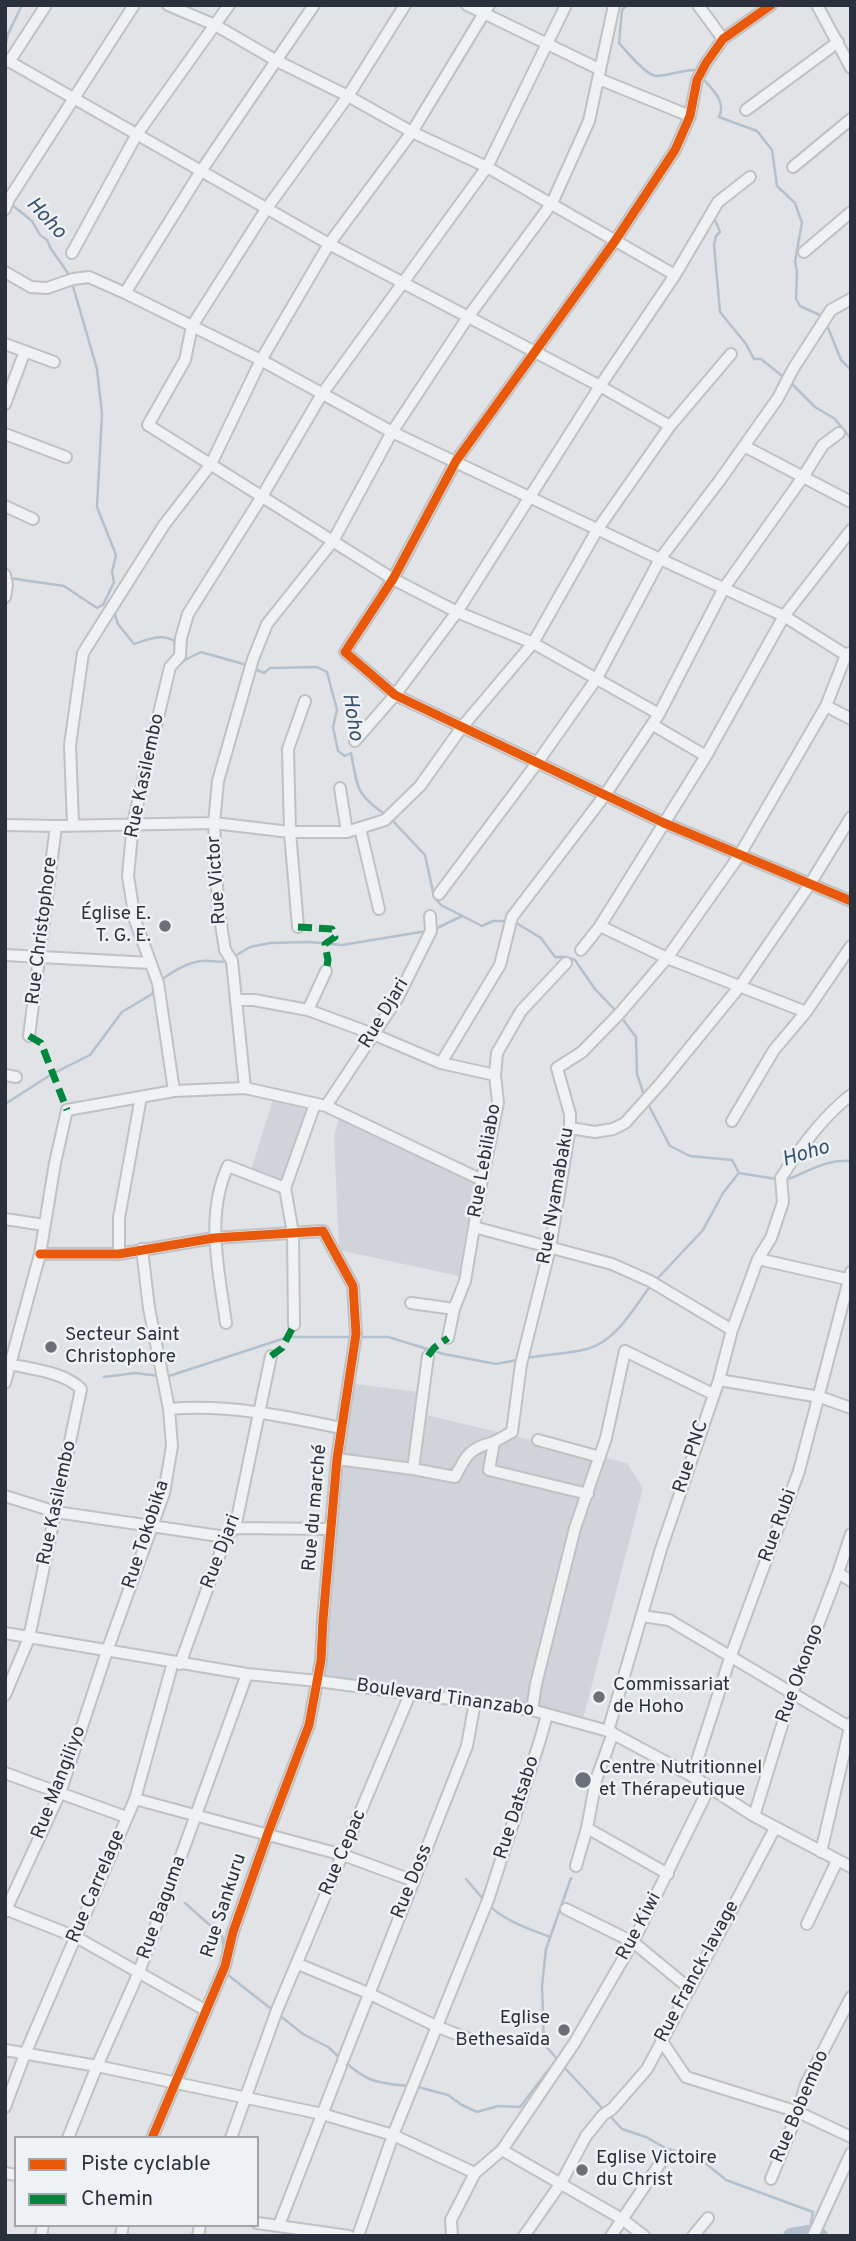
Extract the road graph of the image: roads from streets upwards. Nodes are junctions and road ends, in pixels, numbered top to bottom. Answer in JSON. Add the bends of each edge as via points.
{"nodes":[{"id":1,"x":46,"y":5,"type":"edge"},
{"id":2,"x":134,"y":5,"type":"edge"},
{"id":3,"x":168,"y":5,"type":"edge"},
{"id":4,"x":229,"y":5,"type":"edge"},
{"id":5,"x":314,"y":5,"type":"edge"},
{"id":6,"x":405,"y":5,"type":"edge"},
{"id":7,"x":467,"y":5,"type":"edge"},
{"id":8,"x":566,"y":5,"type":"edge"},
{"id":9,"x":614,"y":5,"type":"edge"},
{"id":10,"x":698,"y":5,"type":"edge"},
{"id":11,"x":771,"y":5,"type":"edge"},
{"id":12,"x":817,"y":5,"type":"edge"},
{"id":13,"x":486,"y":9,"type":"edge"},
{"id":14,"x":215,"y":25,"type":"junction"},
{"id":15,"x":723,"y":39,"type":"junction"},
{"id":16,"x":838,"y":42,"type":"junction"},
{"id":17,"x":546,"y":43,"type":"junction"},
{"id":18,"x":7,"y":60,"type":"edge"},
{"id":19,"x":277,"y":61,"type":"junction"},
{"id":20,"x":851,"y":68,"type":"edge"},
{"id":21,"x":599,"y":74,"type":"junction"},
{"id":22,"x":348,"y":96,"type":"junction"},
{"id":23,"x":74,"y":97,"type":"junction"},
{"id":24,"x":746,"y":110,"type":"dead end"},
{"id":25,"x":690,"y":116,"type":"junction"},
{"id":26,"x":851,"y":120,"type":"edge"},
{"id":27,"x":412,"y":132,"type":"junction"},
{"id":28,"x":137,"y":134,"type":"junction"},
{"id":29,"x":486,"y":167,"type":"junction"},
{"id":30,"x":793,"y":167,"type":"dead end"},
{"id":31,"x":201,"y":171,"type":"junction"},
{"id":32,"x":750,"y":177,"type":"dead end"},
{"id":33,"x":552,"y":203,"type":"junction"},
{"id":34,"x":7,"y":204,"type":"edge"},
{"id":35,"x":267,"y":208,"type":"junction"},
{"id":36,"x":851,"y":212,"type":"edge"},
{"id":37,"x":615,"y":241,"type":"junction"},
{"id":38,"x":329,"y":244,"type":"junction"},
{"id":39,"x":804,"y":252,"type":"dead end"},
{"id":40,"x":72,"y":253,"type":"dead end"},
{"id":41,"x":5,"y":272,"type":"edge"},
{"id":42,"x":675,"y":275,"type":"junction"},
{"id":43,"x":403,"y":281,"type":"junction"},
{"id":44,"x":125,"y":293,"type":"junction"},
{"id":45,"x":850,"y":301,"type":"edge"},
{"id":46,"x":468,"y":317,"type":"junction"},
{"id":47,"x":192,"y":326,"type":"junction"},
{"id":48,"x":5,"y":344,"type":"edge"},
{"id":49,"x":25,"y":352,"type":"junction"},
{"id":50,"x":533,"y":352,"type":"junction"},
{"id":51,"x":732,"y":354,"type":"dead end"},
{"id":52,"x":261,"y":360,"type":"junction"},
{"id":53,"x":54,"y":362,"type":"dead end"},
{"id":54,"x":600,"y":386,"type":"junction"},
{"id":55,"x":322,"y":394,"type":"junction"},
{"id":56,"x":5,"y":404,"type":"edge"},
{"id":57,"x":670,"y":426,"type":"junction"},
{"id":58,"x":392,"y":432,"type":"junction"},
{"id":59,"x":839,"y":433,"type":"dead end"},
{"id":60,"x":5,"y":435,"type":"edge"},
{"id":61,"x":744,"y":446,"type":"junction"},
{"id":62,"x":66,"y":457,"type":"dead end"},
{"id":63,"x":456,"y":461,"type":"junction"},
{"id":64,"x":211,"y":464,"type":"junction"},
{"id":65,"x":803,"y":477,"type":"junction"},
{"id":66,"x":261,"y":498,"type":"junction"},
{"id":67,"x":529,"y":498,"type":"junction"},
{"id":68,"x":851,"y":502,"type":"edge"},
{"id":69,"x":5,"y":506,"type":"edge"},
{"id":70,"x":33,"y":519,"type":"dead end"},
{"id":71,"x":597,"y":530,"type":"junction"},
{"id":72,"x":851,"y":530,"type":"edge"},
{"id":73,"x":333,"y":541,"type":"junction"},
{"id":74,"x":660,"y":559,"type":"junction"},
{"id":75,"x":393,"y":579,"type":"junction"},
{"id":76,"x":724,"y":588,"type":"junction"},
{"id":77,"x":457,"y":612,"type":"junction"},
{"id":78,"x":785,"y":616,"type":"junction"},
{"id":79,"x":533,"y":643,"type":"junction"},
{"id":80,"x":848,"y":654,"type":"edge"},
{"id":81,"x":597,"y":678,"type":"junction"},
{"id":82,"x":395,"y":695,"type":"junction"},
{"id":83,"x":305,"y":701,"type":"dead end"},
{"id":84,"x":826,"y":706,"type":"junction"},
{"id":85,"x":659,"y":714,"type":"junction"},
{"id":86,"x":851,"y":719,"type":"edge"},
{"id":87,"x":653,"y":725,"type":"junction"},
{"id":88,"x":462,"y":727,"type":"junction"},
{"id":89,"x":355,"y":741,"type":"dead end"},
{"id":90,"x":706,"y":756,"type":"junction"},
{"id":91,"x":537,"y":763,"type":"junction"},
{"id":92,"x":340,"y":788,"type":"dead end"},
{"id":93,"x":606,"y":795,"type":"junction"},
{"id":94,"x":851,"y":817,"type":"edge"},
{"id":95,"x":133,"y":823,"type":"junction"},
{"id":96,"x":214,"y":823,"type":"junction"},
{"id":97,"x":664,"y":823,"type":"junction"},
{"id":98,"x":73,"y":824,"type":"junction"},
{"id":99,"x":5,"y":825,"type":"edge"},
{"id":100,"x":56,"y":826,"type":"junction"},
{"id":101,"x":360,"y":828,"type":"junction"},
{"id":102,"x":290,"y":832,"type":"junction"},
{"id":103,"x":347,"y":832,"type":"junction"},
{"id":104,"x":739,"y":856,"type":"junction"},
{"id":105,"x":810,"y":884,"type":"junction"},
{"id":106,"x":439,"y":894,"type":"dead end"},
{"id":107,"x":851,"y":901,"type":"edge"},
{"id":108,"x":379,"y":909,"type":"dead end"},
{"id":109,"x":430,"y":916,"type":"dead end"},
{"id":110,"x":600,"y":926,"type":"junction"},
{"id":111,"x":298,"y":927,"type":"dead end"},
{"id":112,"x":851,"y":946,"type":"edge"},
{"id":113,"x":581,"y":950,"type":"dead end"},
{"id":114,"x":5,"y":955,"type":"edge"},
{"id":115,"x":40,"y":957,"type":"junction"},
{"id":116,"x":667,"y":958,"type":"junction"},
{"id":117,"x":150,"y":963,"type":"junction"},
{"id":118,"x":566,"y":963,"type":"dead end"},
{"id":119,"x":326,"y":971,"type":"dead end"},
{"id":120,"x":740,"y":986,"type":"junction"},
{"id":121,"x":236,"y":1000,"type":"junction"},
{"id":122,"x":308,"y":1010,"type":"junction"},
{"id":123,"x":806,"y":1012,"type":"junction"},
{"id":124,"x":373,"y":1034,"type":"junction"},
{"id":125,"x":29,"y":1036,"type":"dead end"},
{"id":126,"x":441,"y":1063,"type":"junction"},
{"id":127,"x":495,"y":1075,"type":"junction"},
{"id":128,"x":245,"y":1088,"type":"junction"},
{"id":129,"x":174,"y":1091,"type":"junction"},
{"id":130,"x":851,"y":1095,"type":"edge"},
{"id":131,"x":141,"y":1097,"type":"junction"},
{"id":132,"x":320,"y":1105,"type":"junction"},
{"id":133,"x":732,"y":1121,"type":"dead end"},
{"id":134,"x":570,"y":1128,"type":"junction"},
{"id":135,"x":482,"y":1180,"type":"junction"},
{"id":136,"x":285,"y":1188,"type":"junction"},
{"id":137,"x":5,"y":1219,"type":"edge"},
{"id":138,"x":44,"y":1225,"type":"junction"},
{"id":139,"x":474,"y":1227,"type":"junction"},
{"id":140,"x":293,"y":1233,"type":"junction"},
{"id":141,"x":214,"y":1238,"type":"junction"},
{"id":142,"x":550,"y":1248,"type":"junction"},
{"id":143,"x":142,"y":1249,"type":"junction"},
{"id":144,"x":40,"y":1254,"type":"junction"},
{"id":145,"x":119,"y":1254,"type":"junction"},
{"id":146,"x":758,"y":1259,"type":"junction"},
{"id":147,"x":850,"y":1277,"type":"edge"},
{"id":148,"x":411,"y":1303,"type":"dead end"},
{"id":149,"x":454,"y":1309,"type":"junction"},
{"id":150,"x":226,"y":1324,"type":"dead end"},
{"id":151,"x":294,"y":1325,"type":"dead end"},
{"id":152,"x":732,"y":1330,"type":"junction"},
{"id":153,"x":448,"y":1338,"type":"dead end"},
{"id":154,"x":271,"y":1356,"type":"dead end"},
{"id":155,"x":428,"y":1356,"type":"dead end"},
{"id":156,"x":7,"y":1363,"type":"edge"},
{"id":157,"x":719,"y":1380,"type":"junction"},
{"id":158,"x":5,"y":1383,"type":"edge"},
{"id":159,"x":713,"y":1394,"type":"junction"},
{"id":160,"x":820,"y":1396,"type":"junction"},
{"id":161,"x":851,"y":1408,"type":"edge"},
{"id":162,"x":169,"y":1409,"type":"junction"},
{"id":163,"x":258,"y":1411,"type":"junction"},
{"id":164,"x":341,"y":1428,"type":"junction"},
{"id":165,"x":538,"y":1440,"type":"dead end"},
{"id":166,"x":494,"y":1442,"type":"junction"},
{"id":167,"x":600,"y":1457,"type":"junction"},
{"id":168,"x":337,"y":1459,"type":"junction"},
{"id":169,"x":413,"y":1469,"type":"junction"},
{"id":170,"x":588,"y":1494,"type":"junction"},
{"id":171,"x":5,"y":1496,"type":"edge"},
{"id":172,"x":57,"y":1512,"type":"junction"},
{"id":173,"x":152,"y":1526,"type":"junction"},
{"id":174,"x":235,"y":1528,"type":"junction"},
{"id":175,"x":331,"y":1529,"type":"junction"},
{"id":176,"x":851,"y":1534,"type":"edge"},
{"id":177,"x":226,"y":1537,"type":"junction"},
{"id":178,"x":838,"y":1573,"type":"junction"},
{"id":179,"x":851,"y":1581,"type":"edge"},
{"id":180,"x":642,"y":1616,"type":"junction"},
{"id":181,"x":5,"y":1633,"type":"edge"},
{"id":182,"x":29,"y":1638,"type":"junction"},
{"id":183,"x":107,"y":1651,"type":"junction"},
{"id":184,"x":730,"y":1658,"type":"junction"},
{"id":185,"x":177,"y":1663,"type":"junction"},
{"id":186,"x":247,"y":1674,"type":"junction"},
{"id":187,"x":318,"y":1681,"type":"junction"},
{"id":188,"x":792,"y":1693,"type":"junction"},
{"id":189,"x":410,"y":1694,"type":"junction"},
{"id":190,"x":5,"y":1695,"type":"edge"},
{"id":191,"x":475,"y":1702,"type":"junction"},
{"id":192,"x":532,"y":1710,"type":"junction"},
{"id":193,"x":547,"y":1715,"type":"junction"},
{"id":194,"x":850,"y":1726,"type":"edge"},
{"id":195,"x":610,"y":1732,"type":"junction"},
{"id":196,"x":5,"y":1773,"type":"edge"},
{"id":197,"x":692,"y":1776,"type":"junction"},
{"id":198,"x":709,"y":1788,"type":"junction"},
{"id":199,"x":60,"y":1793,"type":"junction"},
{"id":200,"x":135,"y":1799,"type":"junction"},
{"id":201,"x":197,"y":1815,"type":"junction"},
{"id":202,"x":754,"y":1816,"type":"junction"},
{"id":203,"x":126,"y":1817,"type":"junction"},
{"id":204,"x":587,"y":1828,"type":"junction"},
{"id":205,"x":775,"y":1828,"type":"junction"},
{"id":206,"x":268,"y":1833,"type":"junction"},
{"id":207,"x":821,"y":1852,"type":"junction"},
{"id":208,"x":343,"y":1855,"type":"junction"},
{"id":209,"x":837,"y":1861,"type":"junction"},
{"id":210,"x":576,"y":1866,"type":"dead end"},
{"id":211,"x":851,"y":1867,"type":"edge"},
{"id":212,"x":668,"y":1874,"type":"junction"},
{"id":213,"x":414,"y":1881,"type":"junction"},
{"id":214,"x":566,"y":1909,"type":"dead end"},
{"id":215,"x":6,"y":1910,"type":"edge"},
{"id":216,"x":807,"y":1924,"type":"dead end"},
{"id":217,"x":76,"y":1937,"type":"junction"},
{"id":218,"x":634,"y":1942,"type":"junction"},
{"id":219,"x":298,"y":1964,"type":"junction"},
{"id":220,"x":139,"y":1972,"type":"junction"},
{"id":221,"x":690,"y":1989,"type":"junction"},
{"id":222,"x":368,"y":1993,"type":"junction"},
{"id":223,"x":849,"y":2004,"type":"edge"},
{"id":224,"x":205,"y":2010,"type":"junction"},
{"id":225,"x":438,"y":2027,"type":"junction"},
{"id":226,"x":472,"y":2040,"type":"dead end"},
{"id":227,"x":661,"y":2040,"type":"junction"},
{"id":228,"x":5,"y":2050,"type":"edge"},
{"id":229,"x":25,"y":2054,"type":"junction"},
{"id":230,"x":97,"y":2066,"type":"junction"},
{"id":231,"x":174,"y":2083,"type":"junction"},
{"id":232,"x":246,"y":2097,"type":"junction"},
{"id":233,"x":5,"y":2107,"type":"edge"},
{"id":234,"x":798,"y":2112,"type":"junction"},
{"id":235,"x":322,"y":2115,"type":"junction"},
{"id":236,"x":393,"y":2135,"type":"junction"},
{"id":237,"x":69,"y":2136,"type":"edge"},
{"id":238,"x":153,"y":2136,"type":"edge"},
{"id":239,"x":232,"y":2136,"type":"edge"},
{"id":240,"x":851,"y":2137,"type":"edge"},
{"id":241,"x":502,"y":2150,"type":"junction"},
{"id":242,"x":851,"y":2153,"type":"edge"},
{"id":243,"x":663,"y":2159,"type":"dead end"},
{"id":244,"x":475,"y":2173,"type":"junction"},
{"id":245,"x":771,"y":2179,"type":"dead end"},
{"id":246,"x":561,"y":2183,"type":"junction"},
{"id":247,"x":708,"y":2218,"type":"dead end"},
{"id":248,"x":622,"y":2219,"type":"junction"},
{"id":249,"x":268,"y":2227,"type":"edge"},
{"id":250,"x":349,"y":2236,"type":"edge"},
{"id":251,"x":358,"y":2236,"type":"edge"},
{"id":252,"x":452,"y":2236,"type":"edge"},
{"id":253,"x":524,"y":2236,"type":"edge"},
{"id":254,"x":611,"y":2236,"type":"edge"},
{"id":255,"x":644,"y":2236,"type":"edge"},
{"id":256,"x":693,"y":2236,"type":"edge"},
{"id":257,"x":813,"y":2236,"type":"edge"}],
"edges":[{"from":1,"to":18,"type":"street"},
{"from":2,"to":23,"type":"street"},
{"from":3,"to":14,"type":"street"},
{"from":4,"to":14,"type":"street"},
{"from":5,"to":19,"type":"street"},
{"from":6,"to":22,"type":"street"},
{"from":7,"to":13,"type":"street"},
{"from":8,"to":17,"type":"street"},
{"from":9,"to":21,"type":"street","name":"Rue Victor"},
{"from":10,"to":15,"type":"street"},
{"from":11,"to":15,"type":"street"},
{"from":12,"to":16,"type":"street"},
{"from":13,"to":17,"type":"street"},
{"from":13,"to":27,"type":"street"},
{"from":14,"to":19,"type":"street"},
{"from":14,"to":28,"type":"street"},
{"from":15,"to":25,"type":"street","via":[[699,77]]},
{"from":16,"to":20,"type":"street"},
{"from":16,"to":24,"type":"street"},
{"from":17,"to":21,"type":"street"},
{"from":17,"to":29,"type":"street"},
{"from":18,"to":23,"type":"street"},
{"from":19,"to":22,"type":"street"},
{"from":19,"to":31,"type":"street"},
{"from":21,"to":25,"type":"street"},
{"from":21,"to":33,"type":"street","name":"Rue Victor","via":[[589,121]]},
{"from":22,"to":27,"type":"street"},
{"from":22,"to":35,"type":"street"},
{"from":23,"to":28,"type":"street"},
{"from":23,"to":34,"type":"street"},
{"from":25,"to":37,"type":"street","via":[[675,150]]},
{"from":26,"to":30,"type":"street"},
{"from":27,"to":29,"type":"street"},
{"from":27,"to":38,"type":"street"},
{"from":28,"to":31,"type":"street"},
{"from":28,"to":40,"type":"street"},
{"from":29,"to":33,"type":"street"},
{"from":29,"to":43,"type":"street"},
{"from":31,"to":35,"type":"street"},
{"from":31,"to":44,"type":"street"},
{"from":32,"to":42,"type":"street","via":[[718,202]]},
{"from":33,"to":37,"type":"street"},
{"from":33,"to":46,"type":"street","name":"Rue Victor"},
{"from":35,"to":38,"type":"street"},
{"from":35,"to":47,"type":"street"},
{"from":36,"to":39,"type":"street"},
{"from":37,"to":42,"type":"street"},
{"from":37,"to":50,"type":"street"},
{"from":38,"to":43,"type":"street"},
{"from":38,"to":52,"type":"street"},
{"from":41,"to":44,"type":"street","via":[[31,287],[47,288],[89,277]]},
{"from":42,"to":54,"type":"street"},
{"from":43,"to":46,"type":"street"},
{"from":43,"to":55,"type":"street"},
{"from":44,"to":47,"type":"street"},
{"from":45,"to":61,"type":"street","via":[[831,310]]},
{"from":46,"to":50,"type":"street"},
{"from":46,"to":58,"type":"street","name":"Rue Victor"},
{"from":47,"to":52,"type":"street"},
{"from":47,"to":64,"type":"street","via":[[186,360],[148,425]]},
{"from":48,"to":49,"type":"street"},
{"from":49,"to":53,"type":"street"},
{"from":49,"to":56,"type":"street"},
{"from":50,"to":54,"type":"street"},
{"from":50,"to":63,"type":"street"},
{"from":51,"to":57,"type":"street"},
{"from":52,"to":55,"type":"street"},
{"from":52,"to":64,"type":"street"},
{"from":54,"to":57,"type":"street"},
{"from":54,"to":67,"type":"street"},
{"from":55,"to":58,"type":"street"},
{"from":55,"to":66,"type":"street"},
{"from":57,"to":71,"type":"street"},
{"from":58,"to":63,"type":"street"},
{"from":58,"to":73,"type":"street","name":"Rue Victor"},
{"from":59,"to":65,"type":"street","via":[[823,445]]},
{"from":60,"to":62,"type":"street"},
{"from":61,"to":65,"type":"street"},
{"from":61,"to":74,"type":"street"},
{"from":63,"to":67,"type":"street"},
{"from":63,"to":75,"type":"street"},
{"from":64,"to":66,"type":"street"},
{"from":64,"to":98,"type":"street","via":[[164,525],[83,653],[70,745]]},
{"from":65,"to":68,"type":"street"},
{"from":65,"to":76,"type":"street"},
{"from":66,"to":73,"type":"street"},
{"from":66,"to":95,"type":"street","name":"Rue Kasilembo","via":[[188,614],[180,656],[170,667]]},
{"from":67,"to":71,"type":"street"},
{"from":67,"to":77,"type":"street"},
{"from":69,"to":70,"type":"street"},
{"from":71,"to":74,"type":"street"},
{"from":71,"to":79,"type":"street"},
{"from":72,"to":78,"type":"street"},
{"from":73,"to":75,"type":"street"},
{"from":73,"to":96,"type":"street","name":"Rue Victor","via":[[267,624],[218,781]]},
{"from":74,"to":76,"type":"street"},
{"from":74,"to":81,"type":"street"},
{"from":75,"to":77,"type":"street"},
{"from":75,"to":82,"type":"street","via":[[345,652]]},
{"from":76,"to":78,"type":"street"},
{"from":76,"to":85,"type":"street"},
{"from":77,"to":79,"type":"street"},
{"from":77,"to":82,"type":"street"},
{"from":78,"to":80,"type":"street"},
{"from":78,"to":90,"type":"street"},
{"from":79,"to":81,"type":"street"},
{"from":79,"to":88,"type":"street"},
{"from":80,"to":84,"type":"street"},
{"from":81,"to":85,"type":"street"},
{"from":81,"to":91,"type":"street"},
{"from":82,"to":88,"type":"street"},
{"from":82,"to":89,"type":"street"},
{"from":83,"to":102,"type":"street","via":[[288,749]]},
{"from":84,"to":86,"type":"street"},
{"from":84,"to":104,"type":"street"},
{"from":85,"to":87,"type":"street"},
{"from":87,"to":90,"type":"street"},
{"from":87,"to":93,"type":"street"},
{"from":88,"to":91,"type":"street"},
{"from":88,"to":101,"type":"street","via":[[420,786],[389,817]]},
{"from":90,"to":97,"type":"street"},
{"from":91,"to":93,"type":"street"},
{"from":91,"to":106,"type":"street"},
{"from":92,"to":103,"type":"street"},
{"from":93,"to":97,"type":"street"},
{"from":93,"to":126,"type":"street","via":[[511,921],[500,965]]},
{"from":94,"to":105,"type":"street"},
{"from":95,"to":96,"type":"street"},
{"from":95,"to":98,"type":"street"},
{"from":95,"to":117,"type":"street","name":"Rue Kasilembo","via":[[128,876],[135,920]]},
{"from":96,"to":102,"type":"street"},
{"from":96,"to":121,"type":"street","name":"Rue Victor","via":[[218,905]]},
{"from":97,"to":104,"type":"street"},
{"from":97,"to":110,"type":"street"},
{"from":98,"to":100,"type":"street"},
{"from":99,"to":100,"type":"street"},
{"from":100,"to":115,"type":"street","name":"Rue Christophore"},
{"from":101,"to":103,"type":"street"},
{"from":101,"to":108,"type":"street"},
{"from":102,"to":103,"type":"street"},
{"from":102,"to":111,"type":"street"},
{"from":104,"to":105,"type":"street"},
{"from":104,"to":116,"type":"street"},
{"from":105,"to":107,"type":"street"},
{"from":105,"to":120,"type":"street"},
{"from":109,"to":124,"type":"street","name":"Rue Djari","via":[[425,942],[397,999]]},
{"from":110,"to":113,"type":"street"},
{"from":110,"to":116,"type":"street"},
{"from":112,"to":123,"type":"street"},
{"from":114,"to":115,"type":"street"},
{"from":115,"to":117,"type":"street"},
{"from":115,"to":125,"type":"street","name":"Rue Christophore"},
{"from":116,"to":120,"type":"street"},
{"from":116,"to":134,"type":"street","name":"Rue Nyamabaku","via":[[617,1017],[582,1052],[557,1068]]},
{"from":117,"to":129,"type":"street","name":"Rue Kasilembo","via":[[158,983]]},
{"from":118,"to":127,"type":"street","name":"Rue Lebiliabo","via":[[521,1011],[497,1053]]},
{"from":119,"to":122,"type":"street"},
{"from":120,"to":123,"type":"street"},
{"from":120,"to":134,"type":"street","via":[[625,1123],[595,1132]]},
{"from":121,"to":122,"type":"street"},
{"from":121,"to":128,"type":"street","name":"Rue Victor"},
{"from":122,"to":124,"type":"street"},
{"from":123,"to":133,"type":"street","via":[[774,1050]]},
{"from":124,"to":126,"type":"street"},
{"from":124,"to":132,"type":"street","name":"Rue Djari"},
{"from":126,"to":127,"type":"street"},
{"from":127,"to":135,"type":"street","name":"Rue Lebiliabo","via":[[498,1103]]},
{"from":128,"to":129,"type":"street"},
{"from":128,"to":132,"type":"street"},
{"from":129,"to":131,"type":"street"},
{"from":130,"to":146,"type":"street","name":"Rue PNC","via":[[815,1132],[782,1183],[783,1202]]},
{"from":131,"to":138,"type":"street","via":[[67,1110]]},
{"from":131,"to":145,"type":"street","via":[[119,1217]]},
{"from":132,"to":135,"type":"street"},
{"from":132,"to":136,"type":"street","name":"Rue Djari"},
{"from":134,"to":142,"type":"street","name":"Rue Nyamabaku"},
{"from":135,"to":139,"type":"street","name":"Rue Lebiliabo"},
{"from":136,"to":140,"type":"street","name":"Rue Djari"},
{"from":136,"to":141,"type":"street","via":[[228,1166],[220,1184]]},
{"from":137,"to":138,"type":"street"},
{"from":138,"to":144,"type":"street"},
{"from":139,"to":142,"type":"street"},
{"from":139,"to":149,"type":"street","name":"Rue Lebiliabo","via":[[465,1281]]},
{"from":140,"to":141,"type":"street"},
{"from":140,"to":151,"type":"street","name":"Rue Djari"},
{"from":140,"to":164,"type":"street","name":"Rue du marché","via":[[323,1231],[353,1286],[356,1336]]},
{"from":141,"to":143,"type":"street"},
{"from":141,"to":150,"type":"street"},
{"from":142,"to":152,"type":"street","via":[[612,1264]]},
{"from":142,"to":166,"type":"street","name":"Rue Nyamabaku","via":[[522,1361],[512,1432]]},
{"from":143,"to":145,"type":"street"},
{"from":143,"to":162,"type":"street","name":"Rue Tokobika"},
{"from":144,"to":145,"type":"street"},
{"from":144,"to":156,"type":"street","via":[[18,1341]]},
{"from":146,"to":147,"type":"street"},
{"from":146,"to":152,"type":"street","name":"Rue PNC"},
{"from":147,"to":160,"type":"street","name":"Rue Rubi"},
{"from":148,"to":149,"type":"street"},
{"from":149,"to":153,"type":"street","name":"Rue Lebiliabo"},
{"from":152,"to":157,"type":"street","name":"Rue PNC"},
{"from":154,"to":163,"type":"street","name":"Rue Djari"},
{"from":155,"to":169,"type":"street"},
{"from":156,"to":158,"type":"street"},
{"from":156,"to":172,"type":"street","name":"Rue Kasilembo","via":[[62,1377],[81,1389]]},
{"from":157,"to":159,"type":"street","name":"Rue PNC"},
{"from":157,"to":160,"type":"street"},
{"from":159,"to":167,"type":"street","via":[[625,1351]]},
{"from":159,"to":180,"type":"street","name":"Rue PNC"},
{"from":160,"to":161,"type":"street"},
{"from":160,"to":184,"type":"street","name":"Rue Rubi","via":[[799,1471]]},
{"from":162,"to":163,"type":"street","via":[[199,1406]]},
{"from":162,"to":173,"type":"street","name":"Rue Tokobika","via":[[172,1446],[164,1493]]},
{"from":163,"to":164,"type":"street"},
{"from":163,"to":174,"type":"street","name":"Rue Djari"},
{"from":164,"to":168,"type":"street","name":"Rue du marché"},
{"from":165,"to":167,"type":"street"},
{"from":166,"to":169,"type":"street","via":[[478,1446],[466,1456],[455,1477]]},
{"from":166,"to":170,"type":"street","via":[[489,1470]]},
{"from":167,"to":170,"type":"street"},
{"from":168,"to":169,"type":"street"},
{"from":168,"to":175,"type":"street","name":"Rue du marché"},
{"from":170,"to":192,"type":"street","via":[[575,1528]]},
{"from":171,"to":172,"type":"street"},
{"from":172,"to":173,"type":"street"},
{"from":172,"to":182,"type":"street","name":"Rue Kasilembo"},
{"from":173,"to":177,"type":"street"},
{"from":173,"to":183,"type":"street","name":"Rue Tokobika"},
{"from":174,"to":175,"type":"street"},
{"from":174,"to":177,"type":"street","name":"Rue Djari"},
{"from":175,"to":187,"type":"street","name":"Rue du marché"},
{"from":176,"to":178,"type":"street","name":"Rue Okongo"},
{"from":177,"to":185,"type":"street","name":"Rue Djari"},
{"from":178,"to":179,"type":"street"},
{"from":178,"to":188,"type":"street","name":"Rue Okongo"},
{"from":180,"to":184,"type":"street","via":[[669,1620]]},
{"from":180,"to":195,"type":"street","name":"Rue PNC"},
{"from":181,"to":182,"type":"street","name":"Boulevard Tinanzabo"},
{"from":182,"to":183,"type":"street","name":"Boulevard Tinanzabo"},
{"from":182,"to":190,"type":"street","name":"Rue Kasilembo"},
{"from":183,"to":185,"type":"street","name":"Boulevard Tinanzabo"},
{"from":183,"to":199,"type":"street","name":"Rue Mangiliyo"},
{"from":184,"to":188,"type":"street"},
{"from":184,"to":197,"type":"street","name":"Rue Rubi"},
{"from":185,"to":186,"type":"street","name":"Boulevard Tinanzabo"},
{"from":185,"to":200,"type":"street","name":"Rue Carrelage"},
{"from":186,"to":187,"type":"street","name":"Boulevard Tinanzabo"},
{"from":186,"to":201,"type":"street","name":"Rue Baguma"},
{"from":187,"to":189,"type":"street","name":"Boulevard Tinanzabo"},
{"from":187,"to":206,"type":"street","name":"Rue Sankuru","via":[[309,1725]]},
{"from":188,"to":194,"type":"street"},
{"from":188,"to":202,"type":"street","name":"Rue Okongo"},
{"from":189,"to":191,"type":"street","name":"Boulevard Tinanzabo"},
{"from":189,"to":208,"type":"street","name":"Rue Cepac"},
{"from":191,"to":192,"type":"street","name":"Boulevard Tinanzabo"},
{"from":191,"to":213,"type":"street","name":"Rue Doss","via":[[467,1746]]},
{"from":192,"to":193,"type":"street","name":"Boulevard Tinanzabo"},
{"from":193,"to":195,"type":"street","name":"Boulevard Tinanzabo"},
{"from":193,"to":225,"type":"street","name":"Rue Datsabo","via":[[486,1905]]},
{"from":194,"to":207,"type":"street"},
{"from":195,"to":197,"type":"street","name":"Boulevard Tinanzabo"},
{"from":195,"to":204,"type":"street","name":"Rue PNC"},
{"from":196,"to":199,"type":"street"},
{"from":197,"to":198,"type":"street","name":"Boulevard Tinanzabo"},
{"from":198,"to":202,"type":"street","name":"Boulevard Tinanzabo"},
{"from":198,"to":212,"type":"street","name":"Rue Kiwi"},
{"from":199,"to":203,"type":"street"},
{"from":199,"to":215,"type":"street","name":"Rue Mangiliyo"},
{"from":200,"to":201,"type":"street"},
{"from":200,"to":203,"type":"street","name":"Rue Carrelage"},
{"from":201,"to":206,"type":"street"},
{"from":201,"to":220,"type":"street","name":"Rue Baguma"},
{"from":202,"to":205,"type":"street","name":"Boulevard Tinanzabo"},
{"from":203,"to":217,"type":"street","name":"Rue Carrelage"},
{"from":204,"to":210,"type":"street","name":"Rue PNC"},
{"from":204,"to":212,"type":"street"},
{"from":205,"to":207,"type":"street","name":"Boulevard Tinanzabo"},
{"from":205,"to":221,"type":"street","name":"Rue Franck-lavage"},
{"from":206,"to":208,"type":"street"},
{"from":206,"to":224,"type":"street","name":"Rue Sankuru","via":[[225,1966]]},
{"from":207,"to":209,"type":"street","name":"Boulevard Tinanzabo"},
{"from":208,"to":213,"type":"street"},
{"from":208,"to":219,"type":"street","name":"Rue Cepac"},
{"from":209,"to":211,"type":"street","name":"Boulevard Tinanzabo"},
{"from":209,"to":216,"type":"street"},
{"from":212,"to":218,"type":"street","name":"Rue Kiwi"},
{"from":213,"to":222,"type":"street","name":"Rue Doss"},
{"from":214,"to":218,"type":"street"},
{"from":215,"to":217,"type":"street"},
{"from":217,"to":220,"type":"street"},
{"from":217,"to":229,"type":"street","name":"Rue Carrelage"},
{"from":218,"to":221,"type":"street"},
{"from":218,"to":241,"type":"street","name":"Rue Kiwi"},
{"from":219,"to":222,"type":"street"},
{"from":219,"to":232,"type":"street","name":"Rue Cepac"},
{"from":220,"to":224,"type":"street"},
{"from":220,"to":230,"type":"street","name":"Rue Baguma"},
{"from":221,"to":227,"type":"street","name":"Rue Franck-lavage"},
{"from":222,"to":225,"type":"street"},
{"from":222,"to":235,"type":"street","name":"Rue Doss"},
{"from":223,"to":234,"type":"street","name":"Rue Bobembo","via":[[806,2084]]},
{"from":224,"to":231,"type":"street","name":"Rue Sankuru"},
{"from":225,"to":226,"type":"street"},
{"from":225,"to":236,"type":"street","name":"Rue Datsabo"},
{"from":227,"to":234,"type":"street","via":[[686,2077]]},
{"from":227,"to":246,"type":"street","name":"Rue Franck-lavage","via":[[647,2069],[586,2136]]},
{"from":228,"to":229,"type":"street"},
{"from":229,"to":230,"type":"street"},
{"from":229,"to":233,"type":"street","name":"Rue Carrelage"},
{"from":230,"to":231,"type":"street"},
{"from":230,"to":237,"type":"street","name":"Rue Baguma"},
{"from":231,"to":232,"type":"street"},
{"from":231,"to":238,"type":"street","name":"Rue Sankuru"},
{"from":232,"to":235,"type":"street"},
{"from":232,"to":239,"type":"street"},
{"from":234,"to":240,"type":"street"},
{"from":234,"to":245,"type":"street","name":"Rue Bobembo"},
{"from":235,"to":236,"type":"street"},
{"from":235,"to":249,"type":"street","name":"Rue Doss"},
{"from":236,"to":244,"type":"street"},
{"from":236,"to":251,"type":"street","name":"Rue Datsabo"},
{"from":241,"to":244,"type":"street","name":"Rue Kiwi"},
{"from":241,"to":246,"type":"street"},
{"from":242,"to":257,"type":"street"},
{"from":243,"to":248,"type":"street"},
{"from":244,"to":252,"type":"street","name":"Rue Kiwi","via":[[451,2220]]},
{"from":246,"to":248,"type":"street"},
{"from":246,"to":253,"type":"street","name":"Rue Franck-lavage"},
{"from":247,"to":256,"type":"street"},
{"from":248,"to":254,"type":"street"},
{"from":248,"to":255,"type":"street"},
{"from":249,"to":250,"type":"street"}]}
